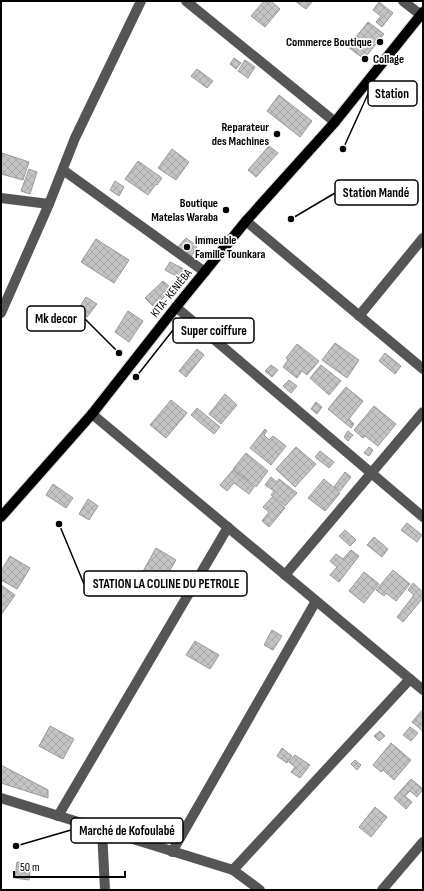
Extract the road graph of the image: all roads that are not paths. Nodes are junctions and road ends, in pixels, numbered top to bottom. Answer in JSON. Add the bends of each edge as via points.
{"nodes":[{"id":1,"x":142,"y":1,"type":"edge"},
{"id":2,"x":186,"y":1,"type":"edge"},
{"id":3,"x":403,"y":1,"type":"edge"},
{"id":4,"x":422,"y":13,"type":"edge"},
{"id":5,"x":335,"y":122,"type":"junction"},
{"id":6,"x":63,"y":170,"type":"junction"},
{"id":7,"x":1,"y":198,"type":"edge"},
{"id":8,"x":49,"y":204,"type":"junction"},
{"id":9,"x":246,"y":221,"type":"junction"},
{"id":10,"x":423,"y":238,"type":"edge"},
{"id":11,"x":205,"y":272,"type":"junction"},
{"id":12,"x":176,"y":307,"type":"junction"},
{"id":13,"x":1,"y":313,"type":"edge"},
{"id":14,"x":359,"y":316,"type":"junction"},
{"id":15,"x":423,"y":369,"type":"edge"},
{"id":16,"x":423,"y":412,"type":"edge"},
{"id":17,"x":92,"y":414,"type":"junction"},
{"id":18,"x":371,"y":473,"type":"junction"},
{"id":19,"x":1,"y":517,"type":"edge"},
{"id":20,"x":423,"y":517,"type":"edge"},
{"id":21,"x":228,"y":528,"type":"junction"},
{"id":22,"x":285,"y":575,"type":"junction"},
{"id":23,"x":316,"y":601,"type":"junction"},
{"id":24,"x":410,"y":679,"type":"junction"},
{"id":25,"x":423,"y":690,"type":"edge"},
{"id":26,"x":1,"y":798,"type":"edge"},
{"id":27,"x":58,"y":816,"type":"junction"},
{"id":28,"x":102,"y":830,"type":"junction"},
{"id":29,"x":423,"y":842,"type":"edge"},
{"id":30,"x":172,"y":852,"type":"junction"},
{"id":31,"x":233,"y":870,"type":"junction"},
{"id":32,"x":105,"y":890,"type":"edge"},
{"id":33,"x":260,"y":890,"type":"edge"},
{"id":34,"x":382,"y":890,"type":"edge"}],
"edges":[{"from":1,"to":6,"type":"street","via":[[75,138]]},
{"from":2,"to":5,"type":"street"},
{"from":3,"to":4,"type":"street"},
{"from":4,"to":5,"type":"main road","name":"KITA- KENIÉBA"},
{"from":5,"to":9,"type":"main road","name":"KITA- KENIÉBA"},
{"from":6,"to":8,"type":"street"},
{"from":6,"to":11,"type":"street"},
{"from":7,"to":8,"type":"street"},
{"from":8,"to":13,"type":"street"},
{"from":9,"to":11,"type":"main road","name":"KITA- KENIÉBA"},
{"from":9,"to":14,"type":"street"},
{"from":10,"to":14,"type":"street"},
{"from":11,"to":12,"type":"main road","name":"KITA- KENIÉBA"},
{"from":12,"to":17,"type":"main road","name":"KITA- KENIÉBA"},
{"from":12,"to":18,"type":"street"},
{"from":14,"to":15,"type":"street"},
{"from":16,"to":18,"type":"street"},
{"from":17,"to":19,"type":"main road","name":"KITA- KENIÉBA"},
{"from":17,"to":21,"type":"street"},
{"from":18,"to":20,"type":"street"},
{"from":18,"to":22,"type":"street"},
{"from":21,"to":22,"type":"street"},
{"from":21,"to":27,"type":"street"},
{"from":22,"to":23,"type":"street"},
{"from":23,"to":24,"type":"street"},
{"from":23,"to":30,"type":"street"},
{"from":24,"to":25,"type":"street"},
{"from":24,"to":31,"type":"street"},
{"from":26,"to":27,"type":"street"},
{"from":27,"to":28,"type":"street"},
{"from":28,"to":30,"type":"street"},
{"from":28,"to":32,"type":"street"},
{"from":29,"to":34,"type":"street"},
{"from":30,"to":31,"type":"street"},
{"from":31,"to":33,"type":"street"}]}
